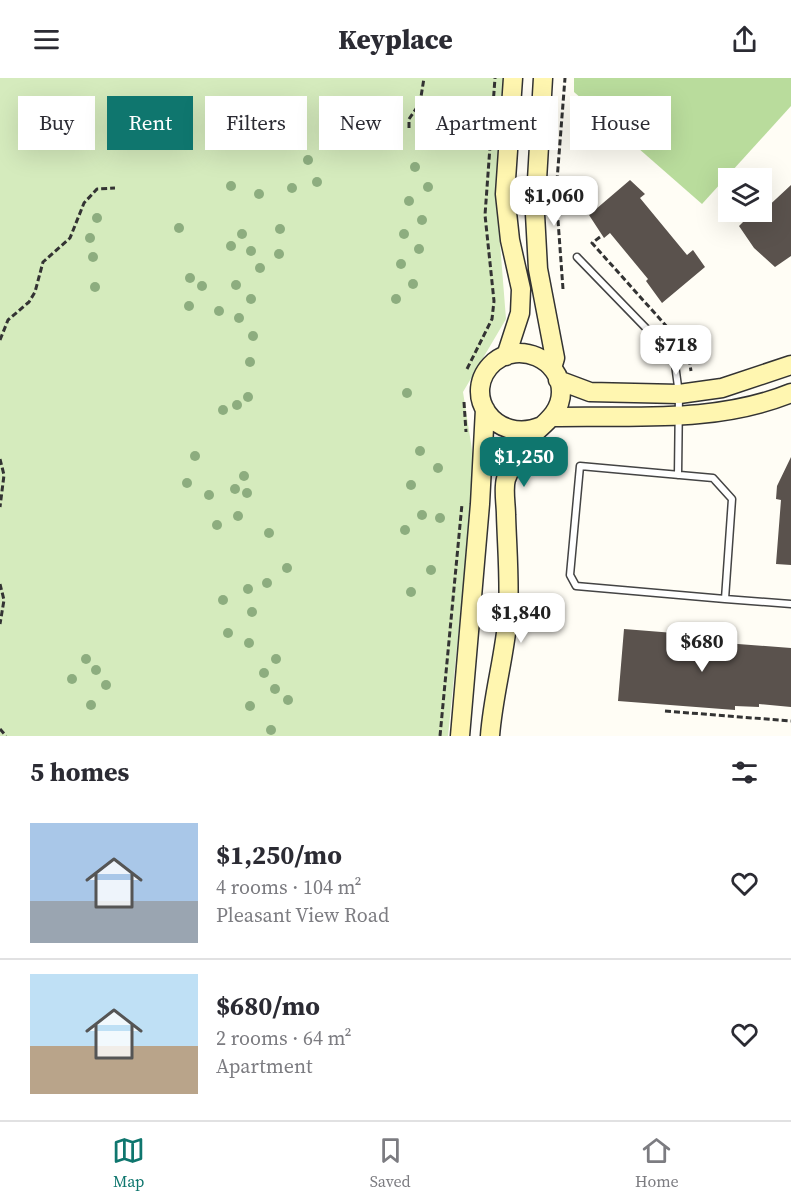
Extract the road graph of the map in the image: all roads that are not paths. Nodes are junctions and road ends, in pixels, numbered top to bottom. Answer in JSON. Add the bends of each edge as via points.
{"nodes":[{"id":1,"x":513,"y":78,"type":"edge"},
{"id":2,"x":543,"y":78,"type":"edge"},
{"id":3,"x":577,"y":257,"type":"dead end"},
{"id":4,"x":506,"y":356,"type":"junction"},
{"id":5,"x":791,"y":364,"type":"edge"},
{"id":6,"x":555,"y":374,"type":"junction"},
{"id":7,"x":791,"y":393,"type":"edge"},
{"id":8,"x":679,"y":394,"type":"junction"},
{"id":9,"x":485,"y":409,"type":"junction"},
{"id":10,"x":678,"y":417,"type":"junction"},
{"id":11,"x":547,"y":422,"type":"junction"},
{"id":12,"x":678,"y":475,"type":"junction"},
{"id":13,"x":725,"y":599,"type":"junction"},
{"id":14,"x":791,"y":604,"type":"edge"},
{"id":15,"x":460,"y":736,"type":"edge"},
{"id":16,"x":490,"y":736,"type":"edge"}],
"edges":[{"from":1,"to":4,"type":"main road","via":[[505,194],[521,289]]},
{"from":2,"to":6,"type":"main road","via":[[535,214],[538,269]]},
{"from":3,"to":8,"type":"lane","via":[[674,357]]},
{"from":4,"to":6,"type":"main road","via":[[531,354],[543,359]]},
{"from":4,"to":9,"type":"main road","via":[[490,367],[482,384]]},
{"from":5,"to":8,"type":"main road","via":[[722,388]]},
{"from":6,"to":8,"type":"main road","via":[[590,392]]},
{"from":6,"to":11,"type":"main road","via":[[561,392]]},
{"from":7,"to":10,"type":"main road","via":[[739,409]]},
{"from":8,"to":10,"type":"lane"},
{"from":9,"to":11,"type":"main road","via":[[493,420],[516,432],[530,431]]},
{"from":9,"to":15,"type":"main road"},
{"from":10,"to":11,"type":"main road"},
{"from":10,"to":12,"type":"lane"},
{"from":11,"to":16,"type":"main road","via":[[523,446],[505,481],[508,615]]},
{"from":12,"to":13,"type":"lane","via":[[713,478],[732,499]]},
{"from":12,"to":13,"type":"lane","via":[[580,466],[570,575],[576,586]]},
{"from":13,"to":14,"type":"lane"}]}
